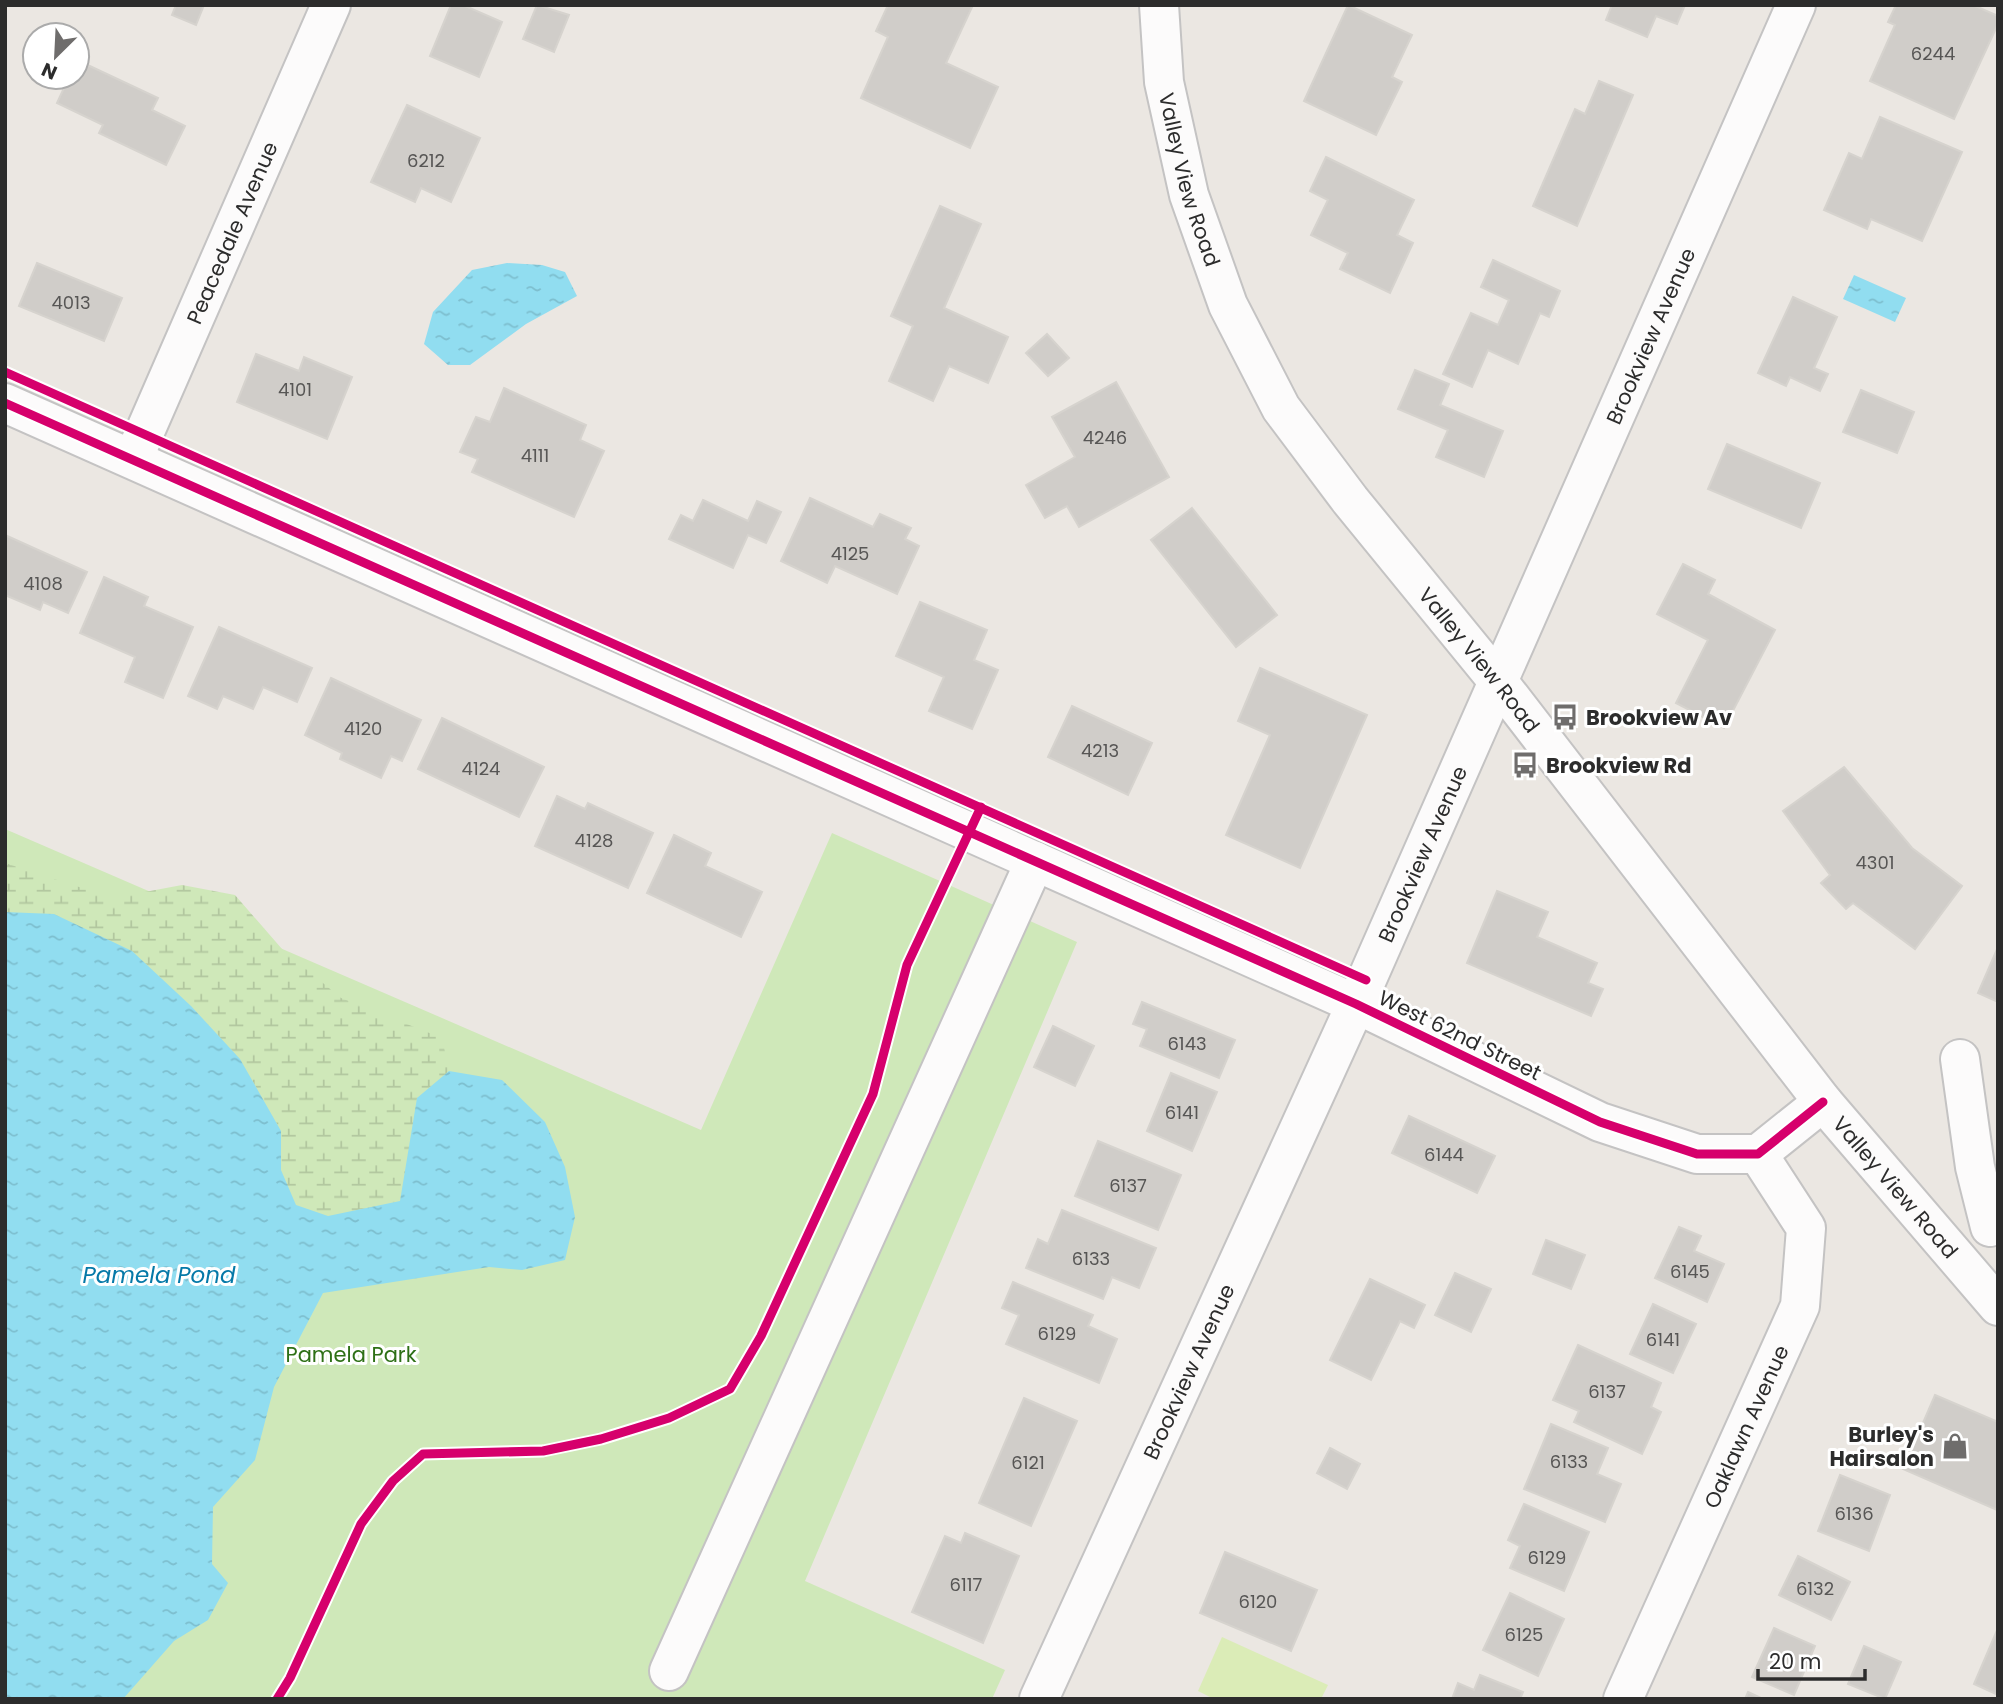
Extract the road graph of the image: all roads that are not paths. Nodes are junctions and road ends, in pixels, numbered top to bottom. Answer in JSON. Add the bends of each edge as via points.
{"nodes":[{"id":1,"x":331,"y":5,"type":"edge"},
{"id":2,"x":1159,"y":5,"type":"edge"},
{"id":3,"x":1796,"y":5,"type":"edge"},
{"id":4,"x":5,"y":403,"type":"edge"},
{"id":5,"x":132,"y":459,"type":"junction"},
{"id":6,"x":1497,"y":680,"type":"junction"},
{"id":7,"x":1035,"y":861,"type":"junction"},
{"id":8,"x":1356,"y":1004,"type":"junction"},
{"id":9,"x":1960,"y":1059,"type":"dead end"},
{"id":10,"x":1823,"y":1102,"type":"junction"},
{"id":11,"x":1759,"y":1154,"type":"junction"},
{"id":12,"x":1994,"y":1223,"type":"edge"},
{"id":13,"x":1956,"y":1257,"type":"junction"},
{"id":14,"x":1998,"y":1307,"type":"edge"},
{"id":15,"x":669,"y":1671,"type":"dead end"},
{"id":16,"x":1039,"y":1699,"type":"edge"},
{"id":17,"x":1623,"y":1699,"type":"edge"}],
"edges":[{"from":1,"to":5,"type":"street","name":"Peacedale Avenue"},
{"from":2,"to":6,"type":"street","name":"Valley View Road","via":[[1164,82],[1189,195],[1228,304],[1281,408]]},
{"from":3,"to":6,"type":"street","name":"Brookview Avenue"},
{"from":4,"to":5,"type":"street","name":"West 62nd Street"},
{"from":5,"to":7,"type":"street","name":"West 62nd Street"},
{"from":6,"to":8,"type":"street","name":"Brookview Avenue"},
{"from":6,"to":10,"type":"street","name":"Valley View Road"},
{"from":7,"to":8,"type":"street","name":"West 62nd Street"},
{"from":7,"to":15,"type":"street"},
{"from":8,"to":11,"type":"street","name":"West 62nd Street","via":[[1601,1122],[1697,1154]]},
{"from":8,"to":16,"type":"street","name":"Brookview Avenue"},
{"from":9,"to":12,"type":"street","via":[[1975,1167]]},
{"from":10,"to":11,"type":"street"},
{"from":10,"to":13,"type":"street","name":"Valley View Road"},
{"from":11,"to":17,"type":"street","name":"Oaklawn Avenue","via":[[1806,1228],[1800,1306]]},
{"from":12,"to":13,"type":"street"},
{"from":13,"to":14,"type":"street","name":"Valley View Road"}]}
